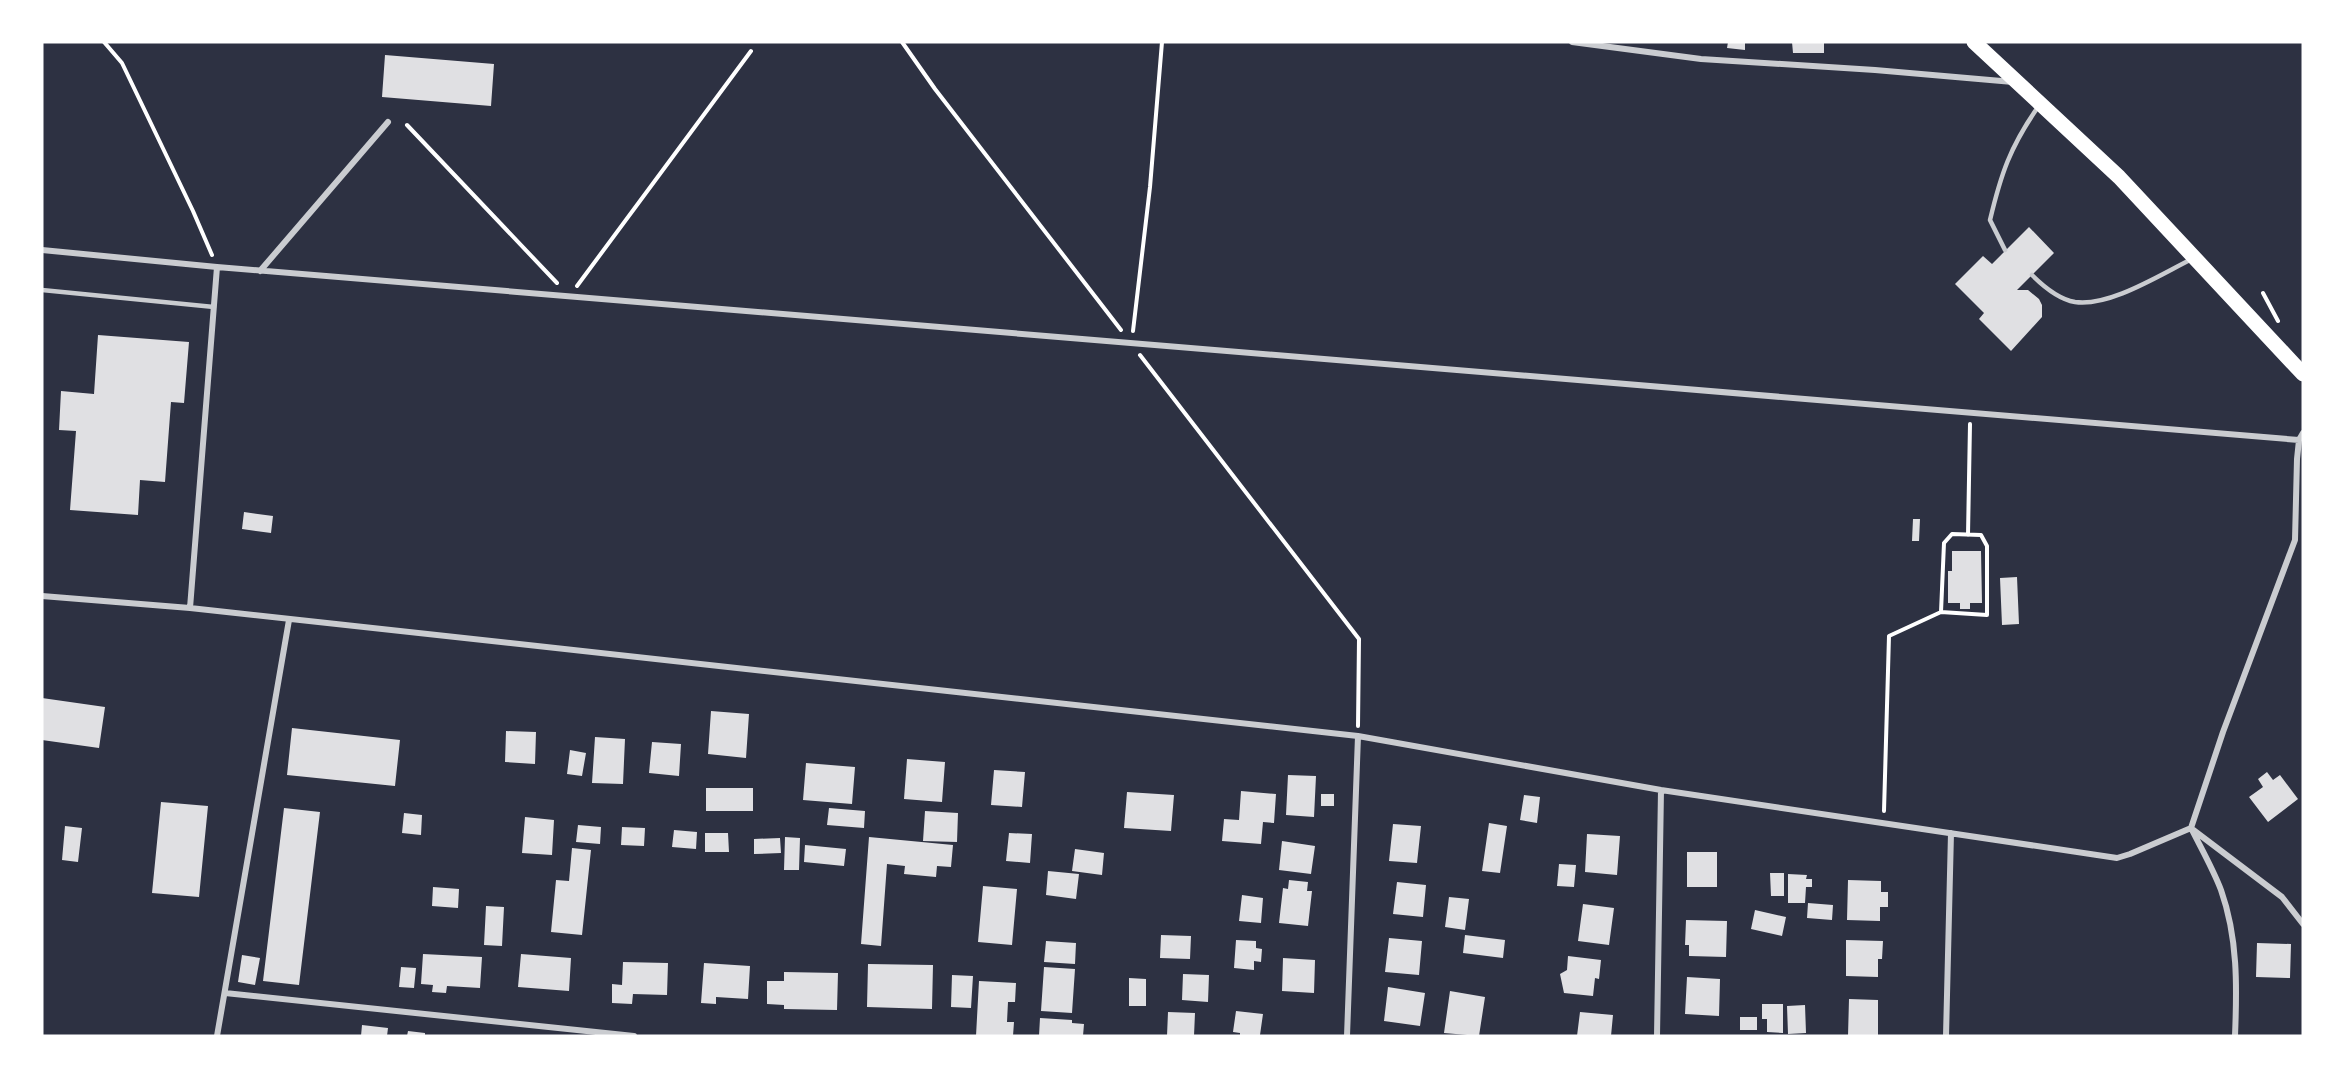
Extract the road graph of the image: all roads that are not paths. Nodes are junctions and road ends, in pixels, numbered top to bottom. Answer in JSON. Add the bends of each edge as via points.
{"nodes":[{"id":1,"x":1572,"y":42,"type":"edge"},
{"id":2,"x":1974,"y":42,"type":"edge"},
{"id":3,"x":2020,"y":83,"type":"junction"},
{"id":4,"x":2042,"y":103,"type":"junction"},
{"id":5,"x":388,"y":122,"type":"dead end"},
{"id":6,"x":2005,"y":249,"type":"dead end"},
{"id":7,"x":42,"y":250,"type":"edge"},
{"id":8,"x":2195,"y":257,"type":"junction"},
{"id":9,"x":217,"y":267,"type":"junction"},
{"id":10,"x":260,"y":271,"type":"junction"},
{"id":11,"x":2032,"y":275,"type":"dead end"},
{"id":12,"x":42,"y":290,"type":"edge"},
{"id":13,"x":214,"y":307,"type":"junction"},
{"id":14,"x":2303,"y":374,"type":"edge"},
{"id":15,"x":2303,"y":432,"type":"edge"},
{"id":16,"x":2299,"y":440,"type":"junction"},
{"id":17,"x":42,"y":596,"type":"edge"},
{"id":18,"x":190,"y":608,"type":"junction"},
{"id":19,"x":289,"y":620,"type":"junction"},
{"id":20,"x":1358,"y":736,"type":"junction"},
{"id":21,"x":1661,"y":790,"type":"junction"},
{"id":22,"x":2191,"y":828,"type":"junction"},
{"id":23,"x":1951,"y":833,"type":"junction"},
{"id":24,"x":2303,"y":924,"type":"edge"},
{"id":25,"x":225,"y":993,"type":"junction"},
{"id":26,"x":217,"y":1036,"type":"edge"},
{"id":27,"x":634,"y":1036,"type":"edge"},
{"id":28,"x":1347,"y":1036,"type":"edge"},
{"id":29,"x":1657,"y":1036,"type":"edge"},
{"id":30,"x":1946,"y":1036,"type":"edge"},
{"id":31,"x":2235,"y":1036,"type":"edge"}],
"edges":[{"from":1,"to":3,"type":"street","via":[[1701,59]]},
{"from":2,"to":3,"type":"main road"},
{"from":3,"to":4,"type":"main road"},
{"from":4,"to":6,"type":"lane","via":[[2020,132],[2001,175],[1990,220]]},
{"from":4,"to":8,"type":"main road"},
{"from":5,"to":10,"type":"street"},
{"from":7,"to":9,"type":"street"},
{"from":8,"to":11,"type":"lane","via":[[2111,299],[2075,302],[2050,292]]},
{"from":8,"to":14,"type":"main road"},
{"from":9,"to":10,"type":"street"},
{"from":9,"to":13,"type":"street"},
{"from":10,"to":16,"type":"street"},
{"from":12,"to":13,"type":"lane"},
{"from":13,"to":18,"type":"street"},
{"from":15,"to":16,"type":"street"},
{"from":16,"to":22,"type":"street","via":[[2295,540]]},
{"from":17,"to":18,"type":"street"},
{"from":18,"to":19,"type":"street"},
{"from":19,"to":20,"type":"street"},
{"from":19,"to":25,"type":"street"},
{"from":20,"to":21,"type":"street"},
{"from":20,"to":28,"type":"street"},
{"from":21,"to":23,"type":"street"},
{"from":21,"to":29,"type":"street"},
{"from":22,"to":23,"type":"street","via":[[2117,858]]},
{"from":22,"to":24,"type":"street","via":[[2282,897]]},
{"from":22,"to":31,"type":"street","via":[[2221,890],[2234,938]]},
{"from":23,"to":30,"type":"street"},
{"from":25,"to":26,"type":"street"},
{"from":25,"to":27,"type":"street"}]}
